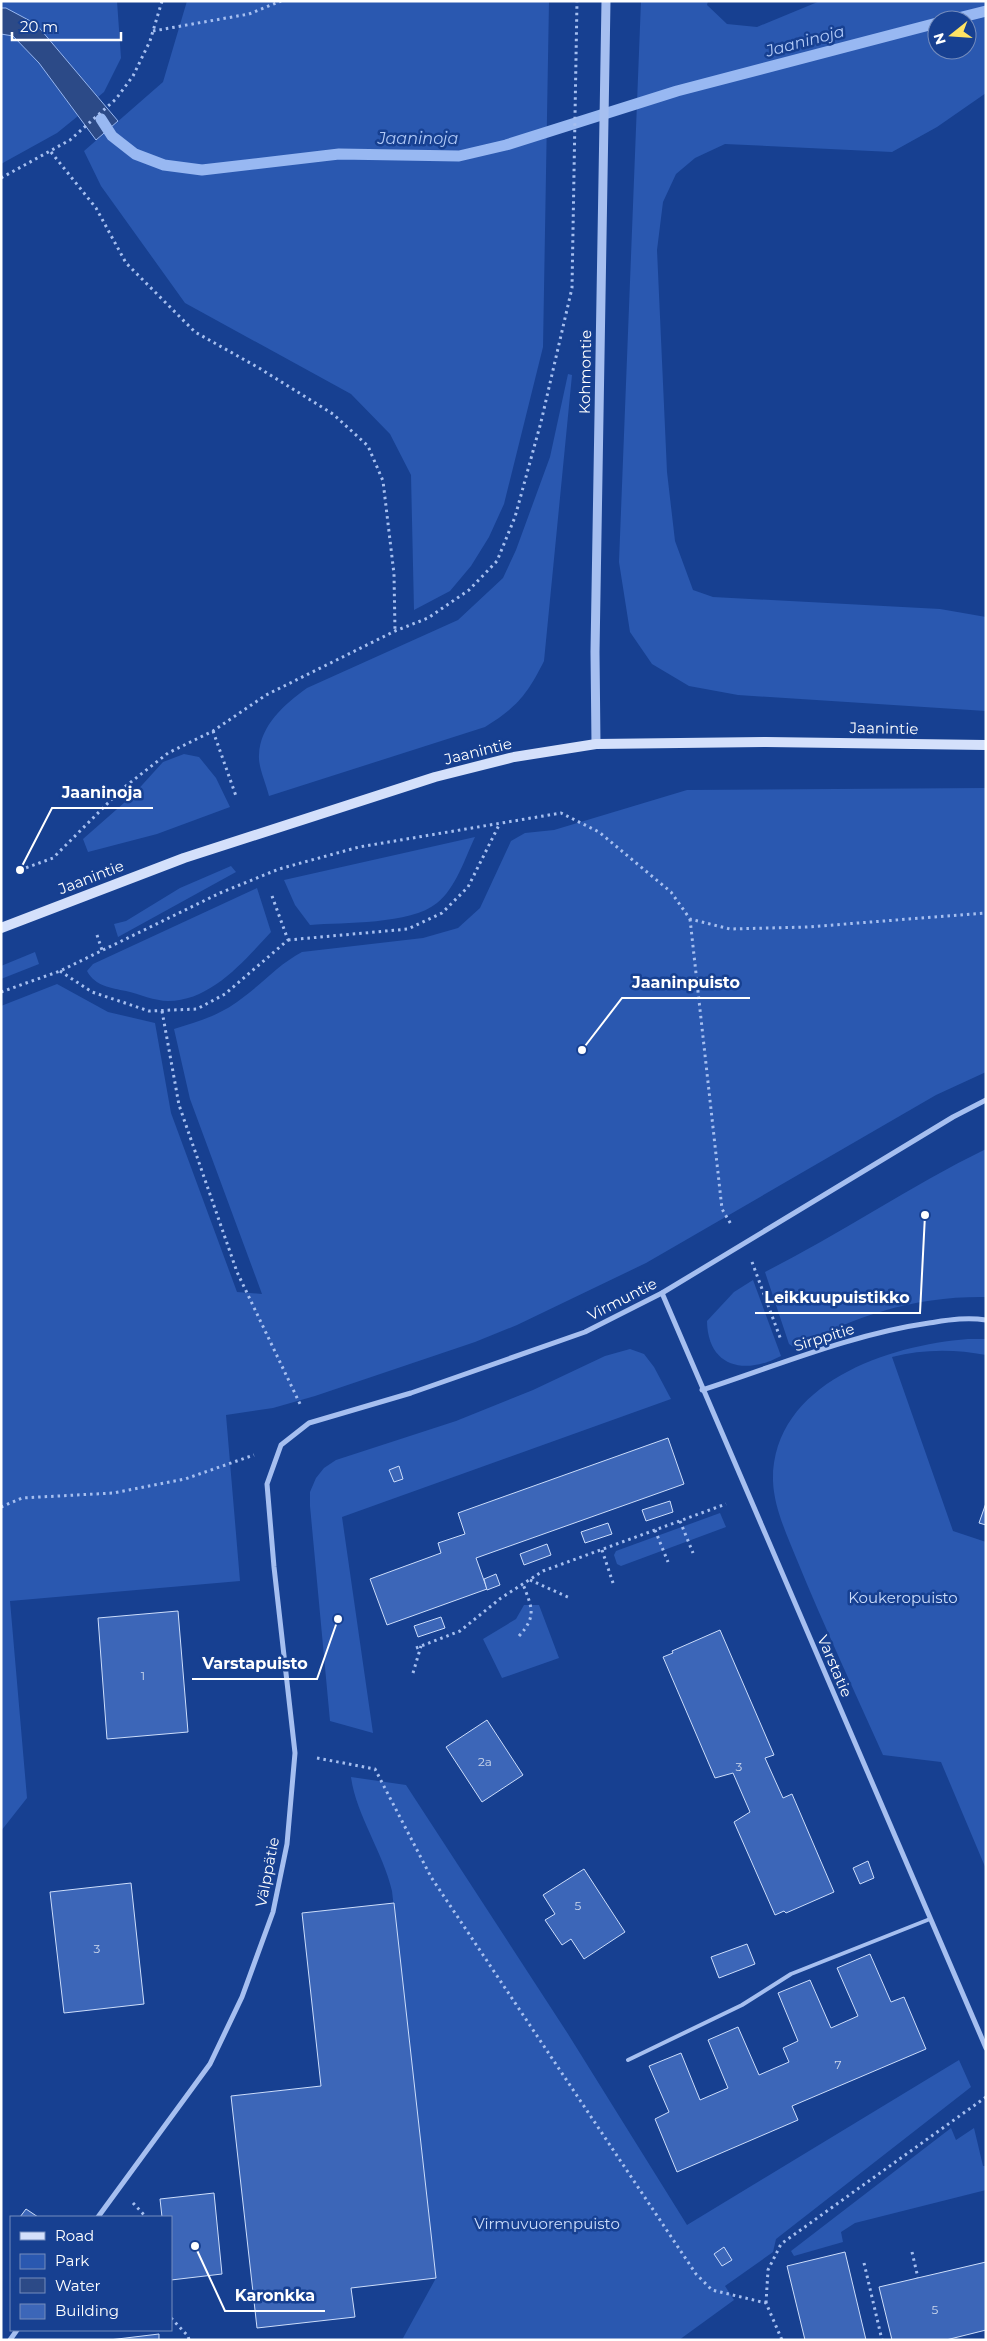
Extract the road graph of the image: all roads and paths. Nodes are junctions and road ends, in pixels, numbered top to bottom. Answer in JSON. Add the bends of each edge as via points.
{"nodes":[{"id":1,"x":162,"y":1,"type":"edge"},
{"id":2,"x":281,"y":1,"type":"edge"},
{"id":3,"x":577,"y":1,"type":"edge"},
{"id":4,"x":606,"y":1,"type":"edge"},
{"id":5,"x":154,"y":31,"type":"junction"},
{"id":6,"x":51,"y":152,"type":"junction"},
{"id":7,"x":1,"y":178,"type":"edge"},
{"id":8,"x":395,"y":631,"type":"junction"},
{"id":9,"x":213,"y":730,"type":"junction"},
{"id":10,"x":596,"y":744,"type":"junction"},
{"id":11,"x":986,"y":744,"type":"edge"},
{"id":12,"x":236,"y":796,"type":"dead end"},
{"id":13,"x":500,"y":823,"type":"junction"},
{"id":14,"x":20,"y":870,"type":"dead end"},
{"id":15,"x":272,"y":896,"type":"dead end"},
{"id":16,"x":986,"y":913,"type":"edge"},
{"id":17,"x":690,"y":919,"type":"junction"},
{"id":18,"x":1,"y":928,"type":"edge"},
{"id":19,"x":97,"y":935,"type":"dead end"},
{"id":20,"x":288,"y":940,"type":"junction"},
{"id":21,"x":102,"y":950,"type":"junction"},
{"id":22,"x":60,"y":971,"type":"junction"},
{"id":23,"x":1,"y":992,"type":"edge"},
{"id":24,"x":162,"y":1011,"type":"junction"},
{"id":25,"x":986,"y":1100,"type":"edge"},
{"id":26,"x":741,"y":1244,"type":"junction"},
{"id":27,"x":662,"y":1293,"type":"junction"},
{"id":28,"x":986,"y":1320,"type":"edge"},
{"id":29,"x":789,"y":1361,"type":"junction"},
{"id":30,"x":702,"y":1390,"type":"junction"},
{"id":31,"x":309,"y":1422,"type":"junction"},
{"id":32,"x":281,"y":1445,"type":"junction"},
{"id":33,"x":726,"y":1504,"type":"dead end"},
{"id":34,"x":1,"y":1507,"type":"edge"},
{"id":35,"x":680,"y":1521,"type":"junction"},
{"id":36,"x":655,"y":1530,"type":"junction"},
{"id":37,"x":602,"y":1550,"type":"junction"},
{"id":38,"x":693,"y":1553,"type":"dead end"},
{"id":39,"x":668,"y":1562,"type":"dead end"},
{"id":40,"x":530,"y":1580,"type":"junction"},
{"id":41,"x":613,"y":1583,"type":"dead end"},
{"id":42,"x":523,"y":1584,"type":"junction"},
{"id":43,"x":570,"y":1598,"type":"dead end"},
{"id":44,"x":518,"y":1636,"type":"dead end"},
{"id":45,"x":422,"y":1646,"type":"junction"},
{"id":46,"x":416,"y":1648,"type":"dead end"},
{"id":47,"x":413,"y":1673,"type":"dead end"},
{"id":48,"x":295,"y":1753,"type":"junction"},
{"id":49,"x":930,"y":1919,"type":"junction"},
{"id":50,"x":986,"y":2048,"type":"edge"},
{"id":51,"x":628,"y":2060,"type":"dead end"},
{"id":52,"x":986,"y":2097,"type":"edge"},
{"id":53,"x":132,"y":2202,"type":"dead end"},
{"id":54,"x":99,"y":2216,"type":"edge"},
{"id":55,"x":145,"y":2216,"type":"edge"},
{"id":56,"x":912,"y":2252,"type":"dead end"},
{"id":57,"x":864,"y":2263,"type":"dead end"},
{"id":58,"x":918,"y":2278,"type":"dead end"},
{"id":59,"x":766,"y":2303,"type":"junction"},
{"id":60,"x":172,"y":2319,"type":"edge"},
{"id":61,"x":189,"y":2340,"type":"edge"},
{"id":62,"x":782,"y":2340,"type":"edge"},
{"id":63,"x":882,"y":2340,"type":"edge"}],
"edges":[{"from":1,"to":5,"type":"path"},
{"from":2,"to":5,"type":"path","via":[[248,14]]},
{"from":3,"to":8,"type":"path","via":[[572,288],[515,517],[497,561],[469,590],[428,618]]},
{"from":4,"to":10,"type":"street","name":"Kohmontie"},
{"from":5,"to":6,"type":"path","via":[[133,76],[116,99],[70,140]]},
{"from":6,"to":7,"type":"path"},
{"from":6,"to":8,"type":"path","via":[[96,208],[126,262],[196,332],[333,414],[368,446],[383,481],[394,574]]},
{"from":8,"to":9,"type":"path","via":[[266,695]]},
{"from":9,"to":12,"type":"path"},
{"from":9,"to":14,"type":"path","via":[[168,753],[122,789],[53,858]]},
{"from":10,"to":11,"type":"main road","name":"Jaanintie"},
{"from":10,"to":18,"type":"main road","name":"Jaanintie","via":[[514,757],[369,797],[184,858]]},
{"from":13,"to":17,"type":"path","via":[[561,813],[599,832],[671,892]]},
{"from":13,"to":20,"type":"path","via":[[468,888],[442,913],[408,929]]},
{"from":13,"to":21,"type":"path","via":[[359,847],[279,869],[220,893]]},
{"from":15,"to":20,"type":"path"},
{"from":16,"to":17,"type":"path","via":[[807,927],[730,929]]},
{"from":17,"to":26,"type":"path","via":[[722,1208]]},
{"from":19,"to":21,"type":"path"},
{"from":20,"to":24,"type":"path","via":[[225,994],[198,1009]]},
{"from":21,"to":22,"type":"path"},
{"from":22,"to":23,"type":"path"},
{"from":22,"to":24,"type":"path","via":[[92,992],[149,1011]]},
{"from":24,"to":31,"type":"path","via":[[179,1105],[237,1272]]},
{"from":25,"to":26,"type":"street","name":"Virmuntie"},
{"from":26,"to":27,"type":"street","name":"Virmuntie"},
{"from":26,"to":29,"type":"path","via":[[756,1270]]},
{"from":27,"to":30,"type":"street","name":"Varstatie"},
{"from":27,"to":31,"type":"street","name":"Virmuntie","via":[[585,1332],[506,1361]]},
{"from":28,"to":29,"type":"street","name":"Sirppitie","via":[[969,1317],[901,1327]]},
{"from":29,"to":30,"type":"street","name":"Sirppitie"},
{"from":30,"to":49,"type":"street","name":"Varstatie"},
{"from":31,"to":32,"type":"street","name":"Virmuntie"},
{"from":32,"to":34,"type":"path","via":[[185,1479],[113,1493],[22,1498]]},
{"from":32,"to":48,"type":"street","name":"Välppätie","via":[[267,1484]]},
{"from":33,"to":35,"type":"path"},
{"from":35,"to":36,"type":"path"},
{"from":35,"to":38,"type":"path"},
{"from":36,"to":37,"type":"path"},
{"from":36,"to":39,"type":"path"},
{"from":37,"to":40,"type":"path","via":[[544,1571]]},
{"from":37,"to":41,"type":"path"},
{"from":40,"to":42,"type":"path"},
{"from":40,"to":43,"type":"path"},
{"from":42,"to":44,"type":"path","via":[[531,1605],[529,1624]]},
{"from":42,"to":45,"type":"path","via":[[460,1631]]},
{"from":45,"to":46,"type":"path"},
{"from":45,"to":47,"type":"path"},
{"from":48,"to":54,"type":"street","name":"Välppätie","via":[[287,1844],[273,1912],[242,1996],[210,2064]]},
{"from":48,"to":59,"type":"path","via":[[375,1768],[430,1877],[696,2274],[712,2290]]},
{"from":49,"to":50,"type":"street","name":"Varstatie"},
{"from":49,"to":51,"type":"lane","via":[[791,1974],[742,2005]]},
{"from":52,"to":59,"type":"path","via":[[781,2244],[768,2270]]},
{"from":53,"to":55,"type":"path"},
{"from":56,"to":58,"type":"path"},
{"from":57,"to":63,"type":"path"},
{"from":59,"to":62,"type":"path"},
{"from":60,"to":61,"type":"path"}]}
